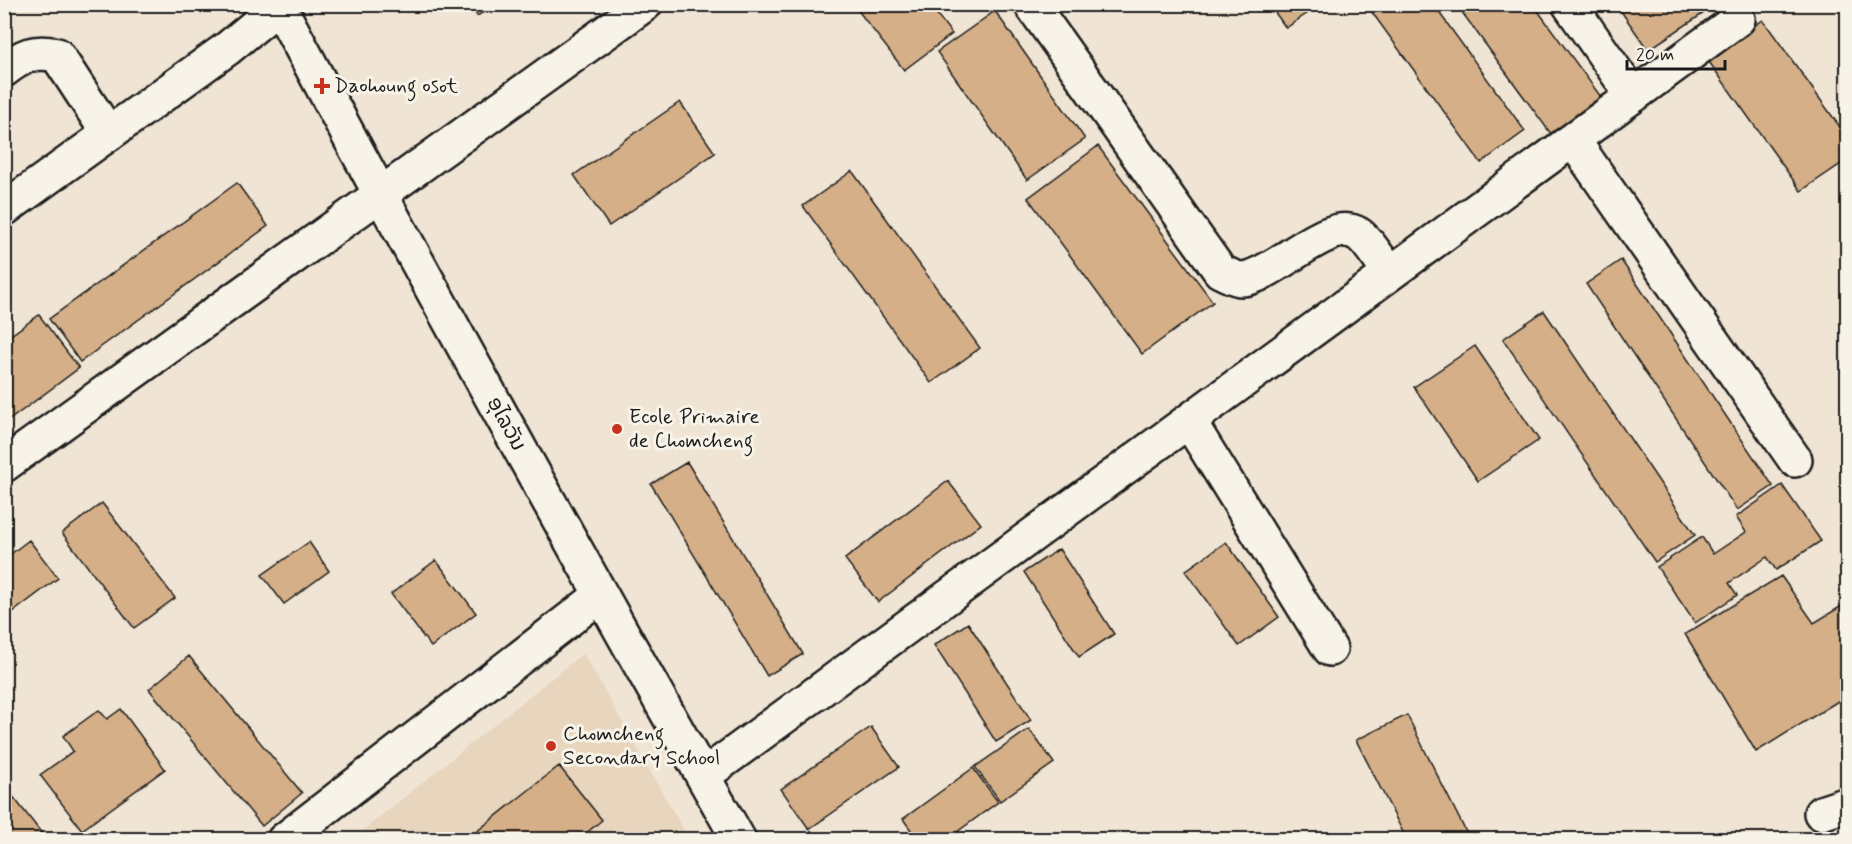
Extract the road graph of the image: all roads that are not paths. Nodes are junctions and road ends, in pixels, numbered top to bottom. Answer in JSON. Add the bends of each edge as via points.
{"nodes":[{"id":1,"x":645,"y":4,"type":"edge"},
{"id":2,"x":1031,"y":4,"type":"edge"},
{"id":3,"x":1569,"y":4,"type":"edge"},
{"id":4,"x":279,"y":5,"type":"edge"},
{"id":5,"x":1737,"y":20,"type":"dead end"},
{"id":6,"x":4,"y":70,"type":"edge"},
{"id":7,"x":1634,"y":96,"type":"junction"},
{"id":8,"x":108,"y":133,"type":"junction"},
{"id":9,"x":1573,"y":140,"type":"junction"},
{"id":10,"x":379,"y":194,"type":"junction"},
{"id":11,"x":4,"y":209,"type":"edge"},
{"id":12,"x":1390,"y":273,"type":"junction"},
{"id":13,"x":1189,"y":421,"type":"junction"},
{"id":14,"x":1795,"y":460,"type":"dead end"},
{"id":15,"x":4,"y":465,"type":"edge"},
{"id":16,"x":601,"y":595,"type":"junction"},
{"id":17,"x":1330,"y":649,"type":"dead end"},
{"id":18,"x":703,"y":776,"type":"junction"},
{"id":19,"x":284,"y":840,"type":"edge"},
{"id":20,"x":740,"y":840,"type":"edge"}],
"edges":[{"from":1,"to":10,"type":"street"},
{"from":2,"to":12,"type":"street","via":[[1220,271],[1239,280],[1258,275],[1325,234],[1345,231],[1358,234]]},
{"from":3,"to":7,"type":"street"},
{"from":4,"to":8,"type":"street","via":[[228,48]]},
{"from":4,"to":10,"type":"street","name":"ອຸໄລວັນ"},
{"from":5,"to":7,"type":"street"},
{"from":6,"to":8,"type":"street","via":[[22,57],[41,52],[57,55]]},
{"from":7,"to":9,"type":"street"},
{"from":8,"to":11,"type":"street"},
{"from":9,"to":12,"type":"street"},
{"from":9,"to":14,"type":"street"},
{"from":10,"to":15,"type":"street"},
{"from":10,"to":16,"type":"street","name":"ອຸໄລວັນ"},
{"from":12,"to":13,"type":"street"},
{"from":13,"to":17,"type":"street"},
{"from":13,"to":18,"type":"street"},
{"from":16,"to":18,"type":"street","name":"ອຸໄລວັນ"},
{"from":16,"to":19,"type":"street"},
{"from":18,"to":20,"type":"street","name":"ອຸໄລວັນ"}]}
